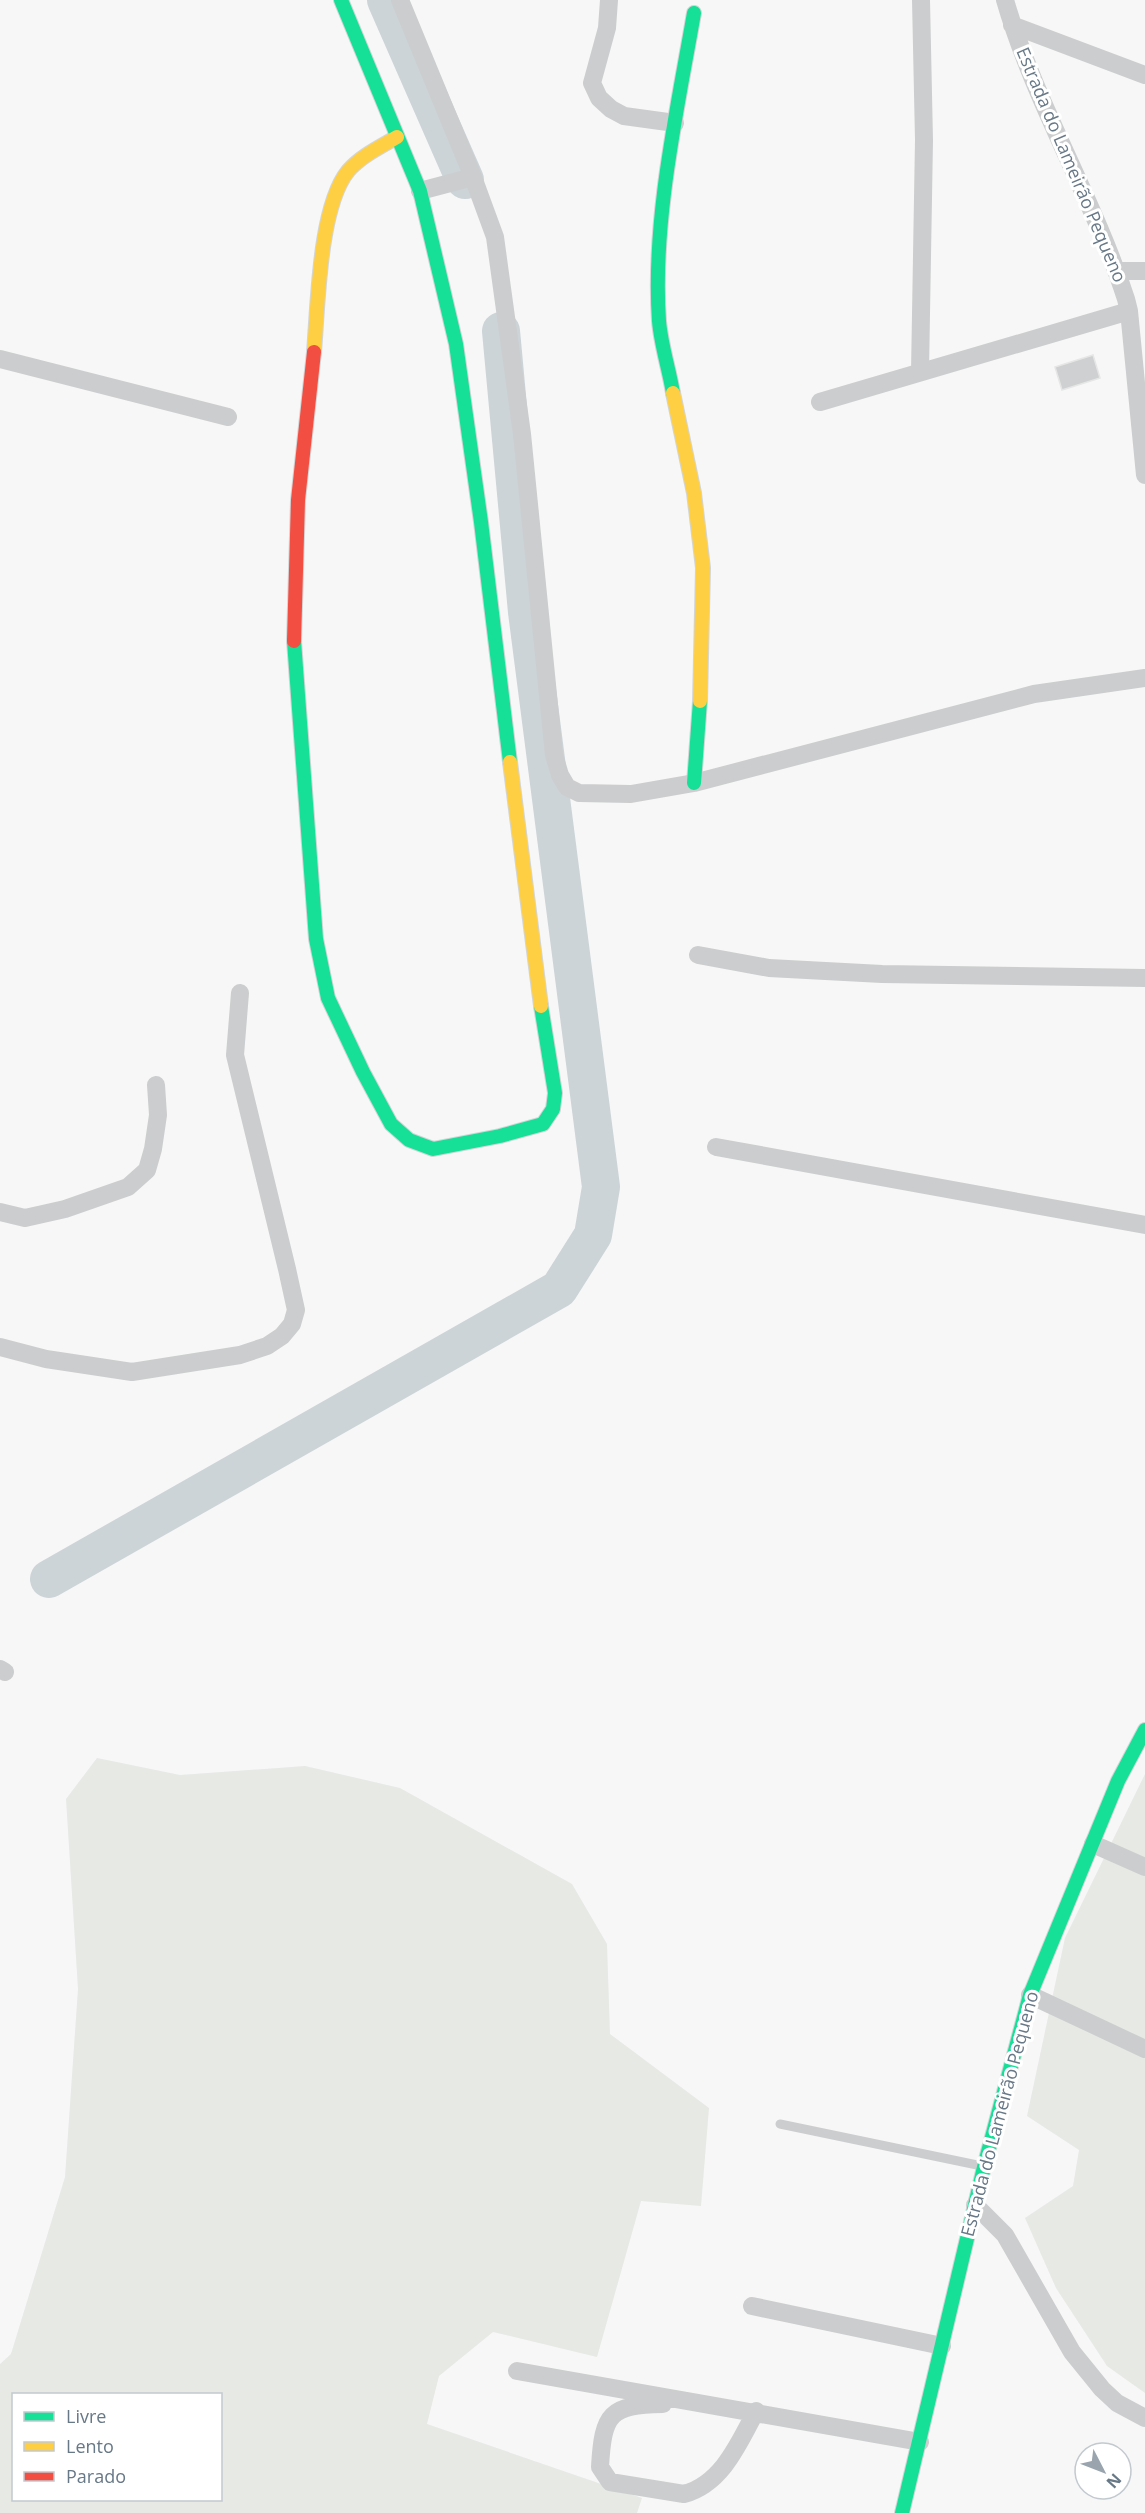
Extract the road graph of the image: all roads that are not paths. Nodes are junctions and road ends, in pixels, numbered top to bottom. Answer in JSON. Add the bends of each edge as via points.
{"nodes":[{"id":1,"x":341,"y":0,"type":"edge"},
{"id":2,"x":400,"y":0,"type":"edge"},
{"id":3,"x":609,"y":0,"type":"edge"},
{"id":4,"x":921,"y":0,"type":"edge"},
{"id":5,"x":1005,"y":0,"type":"edge"},
{"id":6,"x":694,"y":13,"type":"dead end"},
{"id":7,"x":1012,"y":25,"type":"junction"},
{"id":8,"x":1145,"y":75,"type":"edge"},
{"id":9,"x":675,"y":123,"type":"junction"},
{"id":10,"x":397,"y":136,"type":"junction"},
{"id":11,"x":473,"y":177,"type":"junction"},
{"id":12,"x":420,"y":190,"type":"junction"},
{"id":13,"x":1117,"y":271,"type":"junction"},
{"id":14,"x":1145,"y":271,"type":"edge"},
{"id":15,"x":1130,"y":311,"type":"junction"},
{"id":16,"x":0,"y":359,"type":"edge"},
{"id":17,"x":920,"y":372,"type":"junction"},
{"id":18,"x":820,"y":402,"type":"dead end"},
{"id":19,"x":228,"y":417,"type":"dead end"},
{"id":20,"x":1145,"y":475,"type":"edge"},
{"id":21,"x":1145,"y":678,"type":"edge"},
{"id":22,"x":694,"y":783,"type":"junction"},
{"id":23,"x":698,"y":955,"type":"dead end"},
{"id":24,"x":1145,"y":978,"type":"edge"},
{"id":25,"x":240,"y":993,"type":"dead end"},
{"id":26,"x":156,"y":1085,"type":"dead end"},
{"id":27,"x":716,"y":1147,"type":"dead end"},
{"id":28,"x":0,"y":1212,"type":"edge"},
{"id":29,"x":1145,"y":1225,"type":"edge"},
{"id":30,"x":0,"y":1347,"type":"edge"},
{"id":31,"x":1145,"y":1730,"type":"edge"},
{"id":32,"x":1093,"y":1844,"type":"junction"},
{"id":33,"x":1145,"y":1867,"type":"edge"},
{"id":34,"x":1030,"y":1995,"type":"junction"},
{"id":35,"x":1145,"y":2049,"type":"edge"},
{"id":36,"x":780,"y":2124,"type":"dead end"},
{"id":37,"x":984,"y":2167,"type":"junction"},
{"id":38,"x":975,"y":2205,"type":"junction"},
{"id":39,"x":752,"y":2306,"type":"dead end"},
{"id":40,"x":942,"y":2346,"type":"junction"},
{"id":41,"x":517,"y":2371,"type":"dead end"},
{"id":42,"x":695,"y":2401,"type":"junction"},
{"id":43,"x":756,"y":2411,"type":"junction"},
{"id":44,"x":1145,"y":2418,"type":"edge"},
{"id":45,"x":920,"y":2442,"type":"junction"},
{"id":46,"x":902,"y":2513,"type":"edge"}],
"edges":[{"from":1,"to":10,"type":"street"},
{"from":2,"to":11,"type":"street"},
{"from":3,"to":9,"type":"street","via":[[607,28],[592,83],[599,98],[624,116]]},
{"from":4,"to":17,"type":"street","via":[[924,140]]},
{"from":5,"to":7,"type":"street","name":"Estrada do Lameirão Pequeno"},
{"from":6,"to":9,"type":"street"},
{"from":7,"to":8,"type":"street"},
{"from":7,"to":13,"type":"street","name":"Estrada do Lameirão Pequeno"},
{"from":9,"to":22,"type":"street","via":[[660,236],[659,322],[694,492],[703,568],[702,669]]},
{"from":10,"to":12,"type":"street"},
{"from":10,"to":12,"type":"street","via":[[363,155],[347,170],[336,189],[326,232],[297,500],[294,648],[316,939],[328,998],[391,1124],[409,1140],[433,1149],[543,1124],[553,1109],[555,1093],[456,345]]},
{"from":11,"to":12,"type":"street"},
{"from":11,"to":22,"type":"street","via":[[495,237],[522,435],[554,755],[560,776],[567,787],[596,795],[631,794]]},
{"from":13,"to":14,"type":"street"},
{"from":13,"to":15,"type":"street","name":"Estrada do Lameirão Pequeno"},
{"from":15,"to":17,"type":"street"},
{"from":15,"to":20,"type":"street","name":"Estrada do Lameirão Pequeno"},
{"from":16,"to":19,"type":"street"},
{"from":17,"to":18,"type":"street"},
{"from":21,"to":22,"type":"street","via":[[1034,694]]},
{"from":23,"to":24,"type":"street","via":[[769,968],[882,974]]},
{"from":25,"to":30,"type":"street","via":[[235,1055],[296,1310],[292,1324],[267,1346],[240,1355],[132,1372],[46,1359]]},
{"from":26,"to":28,"type":"street","via":[[158,1115],[153,1149],[147,1170],[128,1187],[25,1218]]},
{"from":27,"to":29,"type":"street"},
{"from":31,"to":32,"type":"street","name":"Estrada do Lameirão Pequeno","via":[[1118,1781]]},
{"from":32,"to":33,"type":"street"},
{"from":32,"to":34,"type":"street","name":"Estrada do Lameirão Pequeno"},
{"from":34,"to":35,"type":"street"},
{"from":34,"to":37,"type":"street","name":"Estrada do Lameirão Pequeno"},
{"from":36,"to":37,"type":"lane"},
{"from":37,"to":38,"type":"street","name":"Estrada do Lameirão Pequeno"},
{"from":38,"to":40,"type":"street","name":"Estrada do Lameirão Pequeno"},
{"from":38,"to":44,"type":"street","via":[[1005,2235],[1072,2352],[1117,2403]]},
{"from":39,"to":40,"type":"street"},
{"from":40,"to":45,"type":"street","name":"Estrada do Lameirão Pequeno"},
{"from":41,"to":42,"type":"street"},
{"from":42,"to":43,"type":"street"},
{"from":42,"to":43,"type":"street","via":[[638,2404],[622,2407],[613,2414],[601,2452],[604,2476],[617,2484],[684,2494],[694,2491],[713,2478],[734,2452]]},
{"from":43,"to":45,"type":"street"},
{"from":45,"to":46,"type":"street","name":"Estrada do Lameirão Pequeno"}]}
